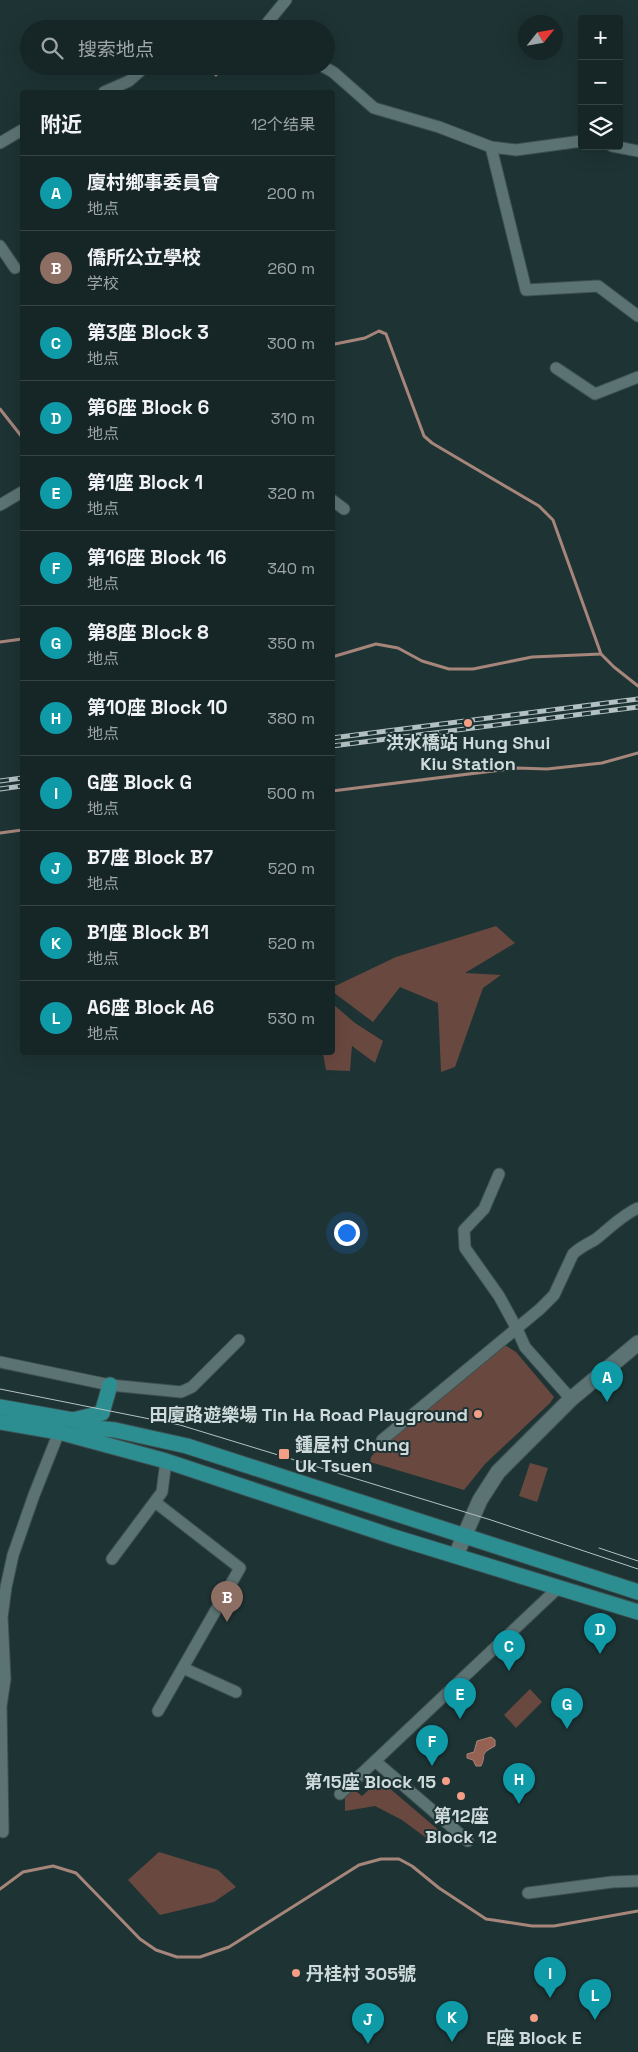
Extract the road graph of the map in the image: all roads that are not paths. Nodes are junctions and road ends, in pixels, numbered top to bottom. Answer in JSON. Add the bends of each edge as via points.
{"nodes":[{"id":1,"x":286,"y":0,"type":"edge"},
{"id":2,"x":270,"y":20,"type":"edge"},
{"id":3,"x":335,"y":74,"type":"edge"},
{"id":4,"x":136,"y":75,"type":"edge"},
{"id":5,"x":109,"y":90,"type":"edge"},
{"id":6,"x":20,"y":131,"type":"edge"},
{"id":7,"x":578,"y":142,"type":"edge"},
{"id":8,"x":0,"y":143,"type":"edge"},
{"id":9,"x":491,"y":147,"type":"junction"},
{"id":10,"x":623,"y":148,"type":"edge"},
{"id":11,"x":638,"y":151,"type":"edge"},
{"id":12,"x":0,"y":246,"type":"edge"},
{"id":13,"x":15,"y":268,"type":"dead end"},
{"id":14,"x":638,"y":316,"type":"edge"},
{"id":15,"x":556,"y":368,"type":"dead end"},
{"id":16,"x":638,"y":377,"type":"edge"},
{"id":17,"x":20,"y":493,"type":"edge"},
{"id":18,"x":335,"y":502,"type":"edge"},
{"id":19,"x":0,"y":505,"type":"edge"},
{"id":20,"x":344,"y":509,"type":"dead end"},
{"id":21,"x":499,"y":1174,"type":"dead end"},
{"id":22,"x":638,"y":1208,"type":"edge"},
{"id":23,"x":517,"y":1329,"type":"junction"},
{"id":24,"x":239,"y":1340,"type":"dead end"},
{"id":25,"x":638,"y":1343,"type":"edge"},
{"id":26,"x":0,"y":1362,"type":"edge"},
{"id":27,"x":110,"y":1385,"type":"junction"},
{"id":28,"x":570,"y":1399,"type":"junction"},
{"id":29,"x":0,"y":1407,"type":"edge"},
{"id":30,"x":102,"y":1413,"type":"junction"},
{"id":31,"x":73,"y":1420,"type":"junction"},
{"id":32,"x":0,"y":1422,"type":"edge"},
{"id":33,"x":115,"y":1430,"type":"junction"},
{"id":34,"x":59,"y":1432,"type":"junction"},
{"id":35,"x":382,"y":1440,"type":"dead end"},
{"id":36,"x":168,"y":1442,"type":"junction"},
{"id":37,"x":166,"y":1461,"type":"junction"},
{"id":38,"x":155,"y":1502,"type":"junction"},
{"id":39,"x":464,"y":1536,"type":"junction"},
{"id":40,"x":456,"y":1555,"type":"junction"},
{"id":41,"x":112,"y":1559,"type":"dead end"},
{"id":42,"x":558,"y":1588,"type":"junction"},
{"id":43,"x":638,"y":1592,"type":"edge"},
{"id":44,"x":638,"y":1612,"type":"edge"},
{"id":45,"x":183,"y":1668,"type":"junction"},
{"id":46,"x":2,"y":1678,"type":"edge"},
{"id":47,"x":236,"y":1692,"type":"dead end"},
{"id":48,"x":158,"y":1711,"type":"dead end"},
{"id":49,"x":375,"y":1761,"type":"junction"},
{"id":50,"x":340,"y":1794,"type":"dead end"},
{"id":51,"x":3,"y":1832,"type":"dead end"},
{"id":52,"x":468,"y":1841,"type":"dead end"},
{"id":53,"x":638,"y":1881,"type":"edge"},
{"id":54,"x":528,"y":1893,"type":"dead end"}],
"edges":[{"from":1,"to":2,"type":"street"},
{"from":3,"to":9,"type":"street","via":[[374,108],[439,127]]},
{"from":4,"to":5,"type":"street"},
{"from":6,"to":8,"type":"street"},
{"from":7,"to":9,"type":"street","via":[[516,150]]},
{"from":9,"to":14,"type":"street","via":[[526,290],[598,286]]},
{"from":10,"to":11,"type":"street"},
{"from":12,"to":13,"type":"street"},
{"from":15,"to":16,"type":"street","via":[[595,394]]},
{"from":17,"to":19,"type":"street"},
{"from":18,"to":20,"type":"street"},
{"from":21,"to":23,"type":"street","via":[[484,1209],[464,1230],[465,1248],[499,1296]]},
{"from":22,"to":23,"type":"street","via":[[573,1254],[554,1295]]},
{"from":23,"to":28,"type":"street","via":[[525,1347]]},
{"from":23,"to":35,"type":"street"},
{"from":24,"to":27,"type":"street","via":[[192,1387],[181,1392]]},
{"from":25,"to":28,"type":"street"},
{"from":26,"to":27,"type":"street"},
{"from":27,"to":30,"type":"main road"},
{"from":28,"to":39,"type":"street","via":[[498,1472],[480,1500]]},
{"from":29,"to":31,"type":"main road"},
{"from":30,"to":31,"type":"main road"},
{"from":30,"to":33,"type":"main road"},
{"from":31,"to":33,"type":"main road","via":[[94,1428]]},
{"from":32,"to":34,"type":"main road"},
{"from":33,"to":36,"type":"main road"},
{"from":34,"to":37,"type":"main road"},
{"from":34,"to":46,"type":"street","via":[[13,1554],[2,1617]]},
{"from":36,"to":37,"type":"main road"},
{"from":36,"to":39,"type":"main road"},
{"from":37,"to":38,"type":"street","via":[[162,1492]]},
{"from":37,"to":40,"type":"main road"},
{"from":38,"to":41,"type":"street"},
{"from":38,"to":45,"type":"street","via":[[240,1568]]},
{"from":39,"to":40,"type":"street"},
{"from":39,"to":43,"type":"main road"},
{"from":40,"to":42,"type":"main road"},
{"from":42,"to":44,"type":"main road"},
{"from":42,"to":49,"type":"street"},
{"from":45,"to":47,"type":"street"},
{"from":45,"to":48,"type":"street"},
{"from":46,"to":51,"type":"street"},
{"from":49,"to":50,"type":"street"},
{"from":49,"to":52,"type":"street"},
{"from":53,"to":54,"type":"street"}]}
